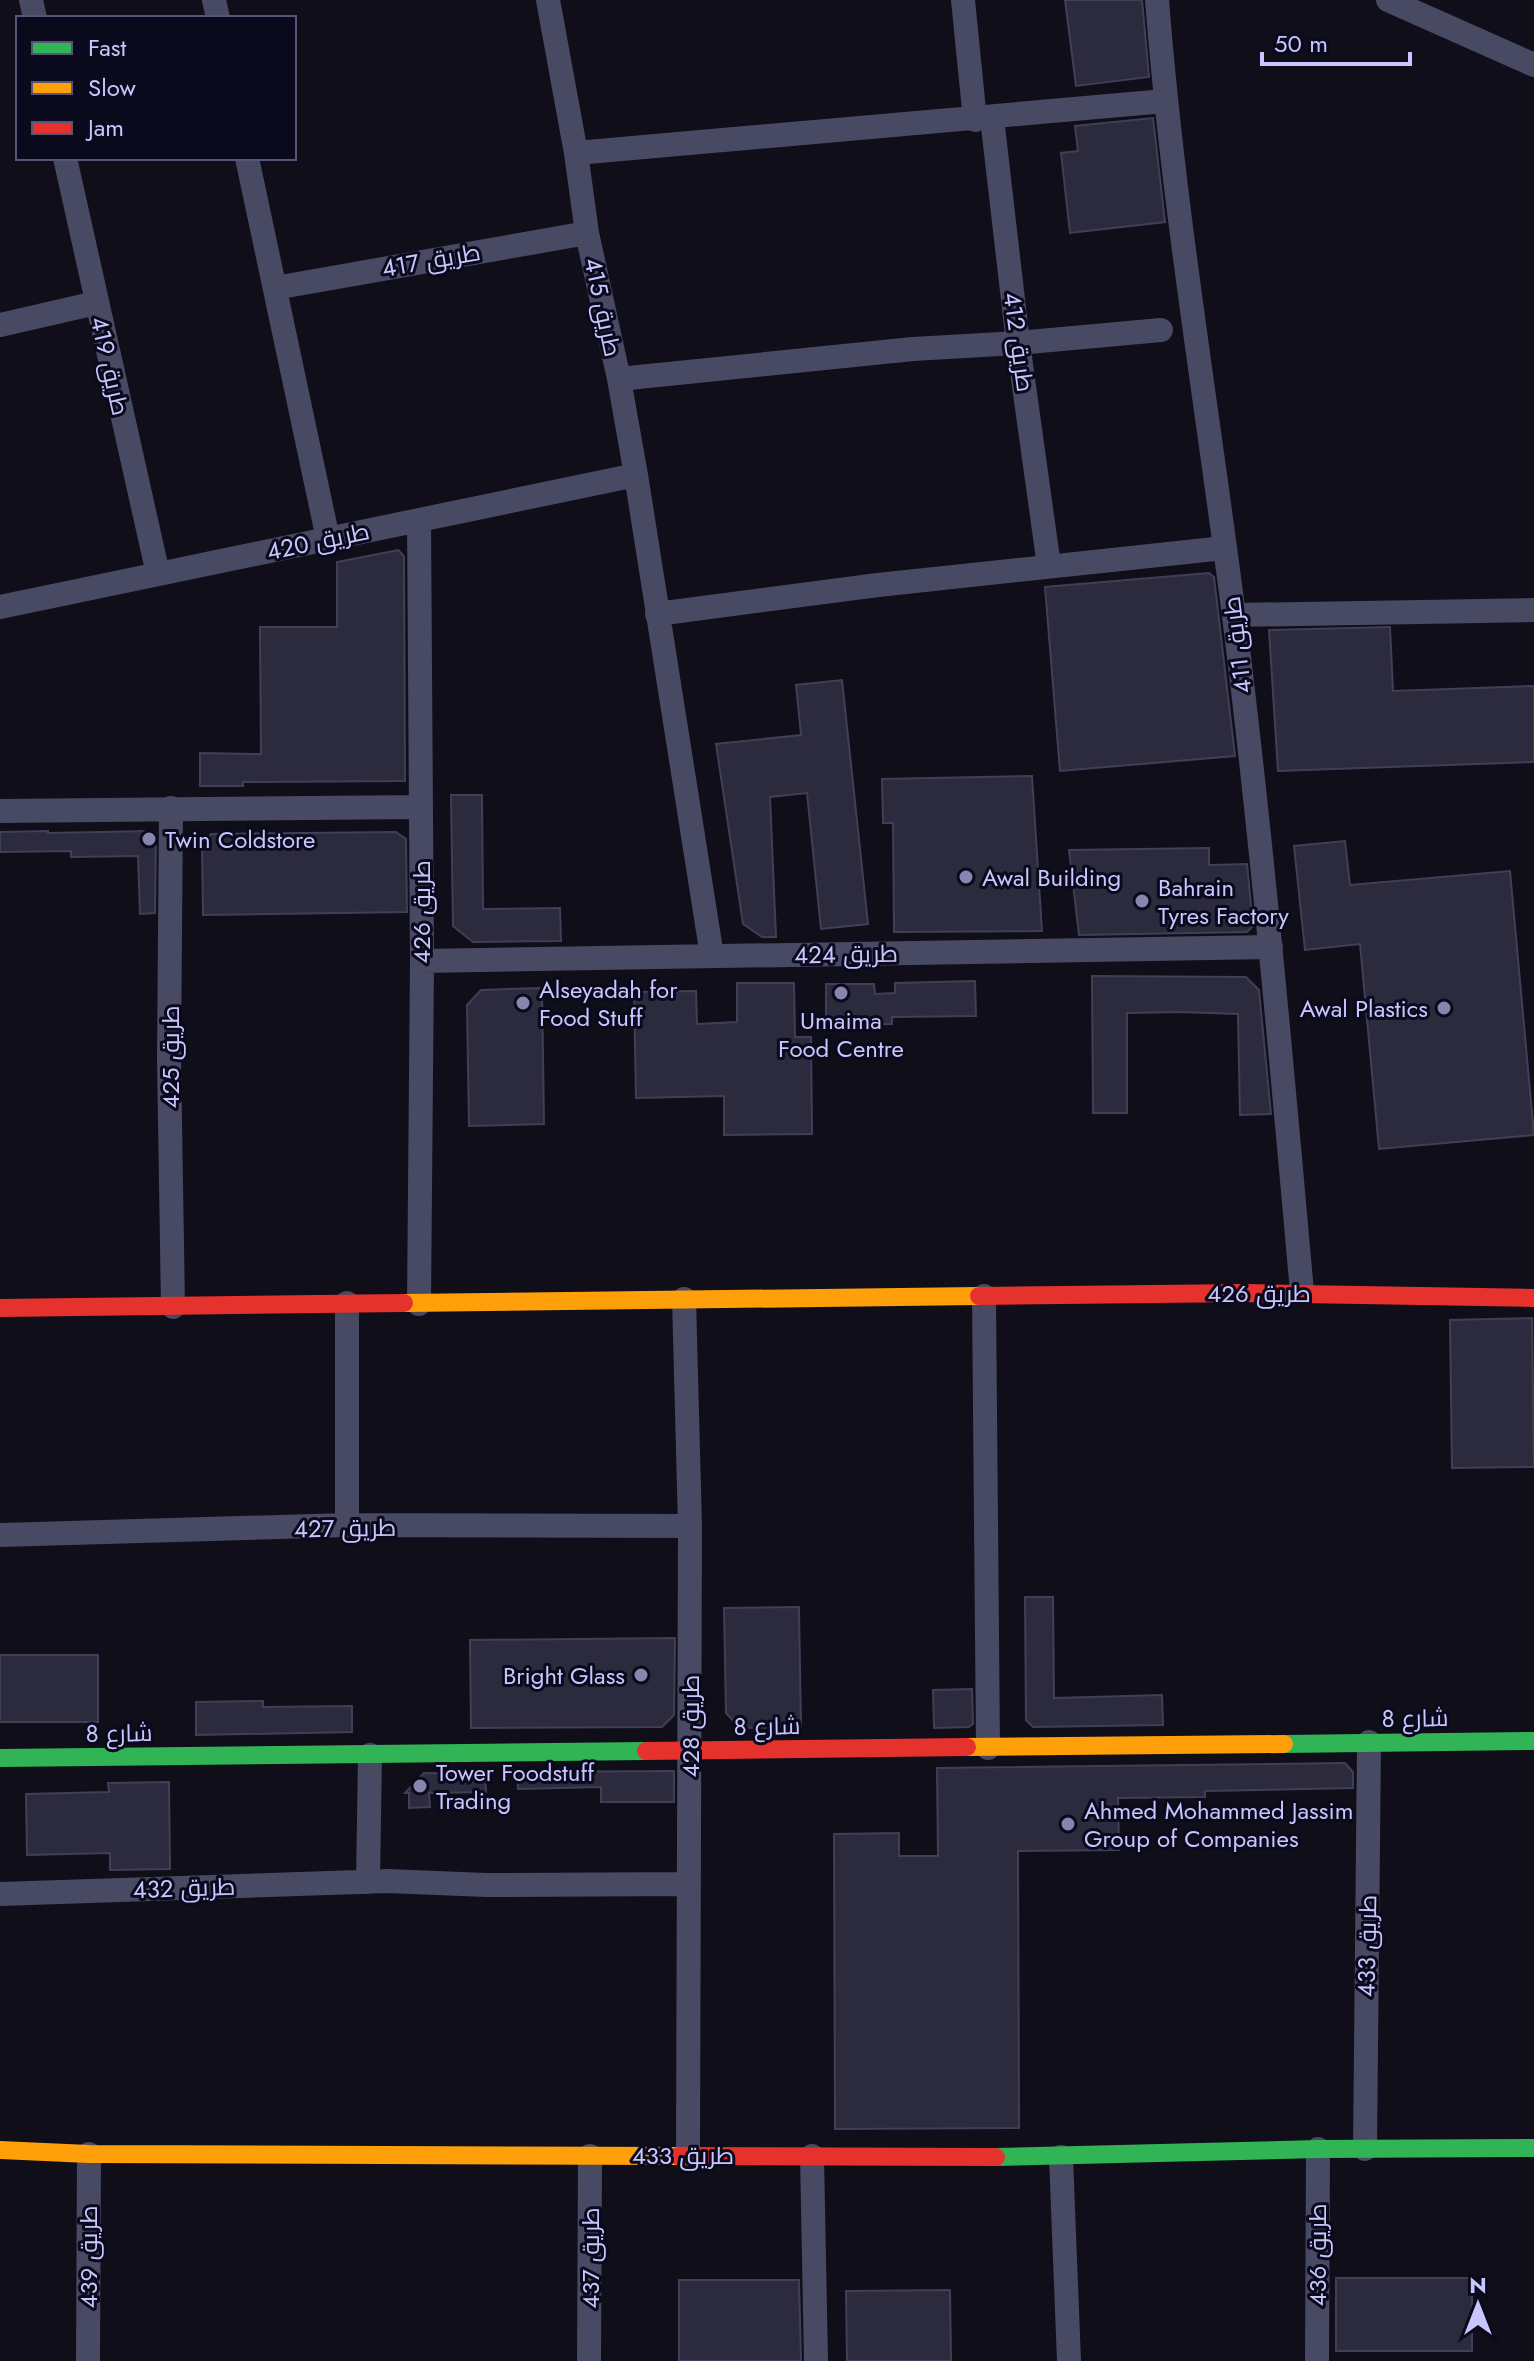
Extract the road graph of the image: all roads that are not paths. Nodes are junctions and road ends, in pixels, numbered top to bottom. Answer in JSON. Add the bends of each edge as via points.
{"nodes":[{"id":1,"x":548,"y":0,"type":"edge"},
{"id":2,"x":963,"y":0,"type":"edge"},
{"id":3,"x":1157,"y":0,"type":"edge"},
{"id":4,"x":1388,"y":0,"type":"edge"},
{"id":5,"x":1534,"y":65,"type":"edge"},
{"id":6,"x":1165,"y":101,"type":"junction"},
{"id":7,"x":983,"y":119,"type":"junction"},
{"id":8,"x":576,"y":153,"type":"junction"},
{"id":9,"x":65,"y":160,"type":"edge"},
{"id":10,"x":247,"y":160,"type":"edge"},
{"id":11,"x":587,"y":233,"type":"junction"},
{"id":12,"x":275,"y":288,"type":"junction"},
{"id":13,"x":96,"y":303,"type":"junction"},
{"id":14,"x":0,"y":325,"type":"edge"},
{"id":15,"x":1161,"y":330,"type":"dead end"},
{"id":16,"x":1018,"y":343,"type":"junction"},
{"id":17,"x":619,"y":379,"type":"junction"},
{"id":18,"x":636,"y":475,"type":"junction"},
{"id":19,"x":419,"y":520,"type":"junction"},
{"id":20,"x":328,"y":539,"type":"junction"},
{"id":21,"x":1224,"y":548,"type":"junction"},
{"id":22,"x":1049,"y":566,"type":"junction"},
{"id":23,"x":158,"y":574,"type":"junction"},
{"id":24,"x":0,"y":607,"type":"edge"},
{"id":25,"x":1534,"y":610,"type":"edge"},
{"id":26,"x":657,"y":614,"type":"junction"},
{"id":27,"x":1234,"y":615,"type":"junction"},
{"id":28,"x":420,"y":807,"type":"junction"},
{"id":29,"x":171,"y":808,"type":"junction"},
{"id":30,"x":0,"y":811,"type":"edge"},
{"id":31,"x":1271,"y":947,"type":"junction"},
{"id":32,"x":712,"y":956,"type":"junction"},
{"id":33,"x":422,"y":961,"type":"junction"},
{"id":34,"x":1302,"y":1292,"type":"junction"},
{"id":35,"x":984,"y":1296,"type":"junction"},
{"id":36,"x":1534,"y":1298,"type":"edge"},
{"id":37,"x":684,"y":1299,"type":"junction"},
{"id":38,"x":347,"y":1303,"type":"junction"},
{"id":39,"x":419,"y":1304,"type":"junction"},
{"id":40,"x":173,"y":1307,"type":"junction"},
{"id":41,"x":0,"y":1308,"type":"edge"},
{"id":42,"x":347,"y":1525,"type":"junction"},
{"id":43,"x":690,"y":1526,"type":"junction"},
{"id":44,"x":0,"y":1535,"type":"edge"},
{"id":45,"x":1534,"y":1741,"type":"edge"},
{"id":46,"x":1369,"y":1742,"type":"junction"},
{"id":47,"x":988,"y":1748,"type":"junction"},
{"id":48,"x":690,"y":1751,"type":"junction"},
{"id":49,"x":370,"y":1755,"type":"junction"},
{"id":50,"x":0,"y":1758,"type":"edge"},
{"id":51,"x":368,"y":1882,"type":"junction"},
{"id":52,"x":688,"y":1884,"type":"junction"},
{"id":53,"x":0,"y":1894,"type":"edge"},
{"id":54,"x":1534,"y":2148,"type":"edge"},
{"id":55,"x":1318,"y":2149,"type":"junction"},
{"id":56,"x":1365,"y":2149,"type":"junction"},
{"id":57,"x":0,"y":2150,"type":"edge"},
{"id":58,"x":89,"y":2154,"type":"junction"},
{"id":59,"x":688,"y":2154,"type":"junction"},
{"id":60,"x":590,"y":2156,"type":"junction"},
{"id":61,"x":812,"y":2156,"type":"junction"},
{"id":62,"x":1061,"y":2157,"type":"junction"},
{"id":63,"x":88,"y":2361,"type":"edge"},
{"id":64,"x":589,"y":2361,"type":"edge"},
{"id":65,"x":816,"y":2361,"type":"edge"},
{"id":66,"x":1069,"y":2361,"type":"edge"},
{"id":67,"x":1317,"y":2361,"type":"edge"}],
"edges":[{"from":1,"to":8,"type":"street","name":"طريق 415"},
{"from":2,"to":7,"type":"street","name":"طريق 412"},
{"from":3,"to":6,"type":"street","name":"طريق 411"},
{"from":4,"to":5,"type":"street"},
{"from":6,"to":7,"type":"street"},
{"from":6,"to":21,"type":"street","name":"طريق 411"},
{"from":7,"to":8,"type":"street"},
{"from":7,"to":16,"type":"street","name":"طريق 412"},
{"from":8,"to":11,"type":"street","name":"طريق 415"},
{"from":9,"to":13,"type":"street","name":"طريق 419"},
{"from":10,"to":12,"type":"street"},
{"from":11,"to":12,"type":"street","name":"طريق 417"},
{"from":11,"to":17,"type":"street","name":"طريق 415"},
{"from":12,"to":20,"type":"street"},
{"from":13,"to":14,"type":"street"},
{"from":13,"to":23,"type":"street","name":"طريق 419"},
{"from":15,"to":16,"type":"street"},
{"from":16,"to":17,"type":"street"},
{"from":16,"to":22,"type":"street","name":"طريق 412"},
{"from":17,"to":18,"type":"street","name":"طريق 415"},
{"from":18,"to":19,"type":"street","name":"طريق 420"},
{"from":18,"to":26,"type":"street","name":"طريق 415"},
{"from":19,"to":20,"type":"street","name":"طريق 420"},
{"from":19,"to":28,"type":"street","name":"طريق 426"},
{"from":20,"to":23,"type":"street","name":"طريق 420"},
{"from":21,"to":22,"type":"street"},
{"from":21,"to":27,"type":"street","name":"طريق 411"},
{"from":22,"to":26,"type":"street"},
{"from":23,"to":24,"type":"street","name":"طريق 420"},
{"from":25,"to":27,"type":"street"},
{"from":26,"to":32,"type":"street","name":"طريق 415"},
{"from":27,"to":31,"type":"street","name":"طريق 411"},
{"from":28,"to":29,"type":"street"},
{"from":28,"to":33,"type":"street","name":"طريق 426"},
{"from":29,"to":30,"type":"street"},
{"from":29,"to":40,"type":"street","name":"طريق 425"},
{"from":31,"to":32,"type":"street","name":"طريق 424"},
{"from":31,"to":34,"type":"street","name":"طريق 411"},
{"from":32,"to":33,"type":"street","name":"طريق 424"},
{"from":33,"to":39,"type":"street","name":"طريق 426"},
{"from":34,"to":35,"type":"street","name":"طريق 426"},
{"from":34,"to":36,"type":"street","name":"طريق 426"},
{"from":35,"to":37,"type":"street","name":"طريق 426"},
{"from":35,"to":47,"type":"street"},
{"from":37,"to":39,"type":"street","name":"طريق 426"},
{"from":37,"to":43,"type":"street","name":"طريق 428"},
{"from":38,"to":39,"type":"street","name":"طريق 426"},
{"from":38,"to":40,"type":"street","name":"طريق 426"},
{"from":38,"to":42,"type":"street"},
{"from":40,"to":41,"type":"street","name":"طريق 426"},
{"from":42,"to":43,"type":"street","name":"طريق 427"},
{"from":42,"to":44,"type":"street","name":"طريق 427"},
{"from":43,"to":48,"type":"street","name":"طريق 428"},
{"from":45,"to":46,"type":"street","name":"شارع 8"},
{"from":46,"to":47,"type":"street","name":"شارع 8"},
{"from":46,"to":56,"type":"street","name":"طريق 433"},
{"from":47,"to":48,"type":"street","name":"شارع 8"},
{"from":48,"to":49,"type":"street","name":"شارع 8"},
{"from":48,"to":52,"type":"street","name":"طريق 428"},
{"from":49,"to":50,"type":"street","name":"شارع 8"},
{"from":49,"to":51,"type":"street"},
{"from":51,"to":52,"type":"street","name":"طريق 432"},
{"from":51,"to":53,"type":"street","name":"طريق 432"},
{"from":52,"to":59,"type":"street","name":"طريق 428"},
{"from":54,"to":56,"type":"street","name":"طريق 433"},
{"from":55,"to":56,"type":"street","name":"طريق 433"},
{"from":55,"to":62,"type":"street","name":"طريق 433"},
{"from":55,"to":67,"type":"street","name":"طريق 436"},
{"from":57,"to":58,"type":"street","name":"طريق 433"},
{"from":58,"to":60,"type":"street","name":"طريق 433"},
{"from":58,"to":63,"type":"street","name":"طريق 439"},
{"from":59,"to":60,"type":"street","name":"طريق 433"},
{"from":59,"to":61,"type":"street","name":"طريق 433"},
{"from":60,"to":64,"type":"street","name":"طريق 437"},
{"from":61,"to":62,"type":"street","name":"طريق 433"},
{"from":61,"to":65,"type":"street"},
{"from":62,"to":66,"type":"street"}]}
